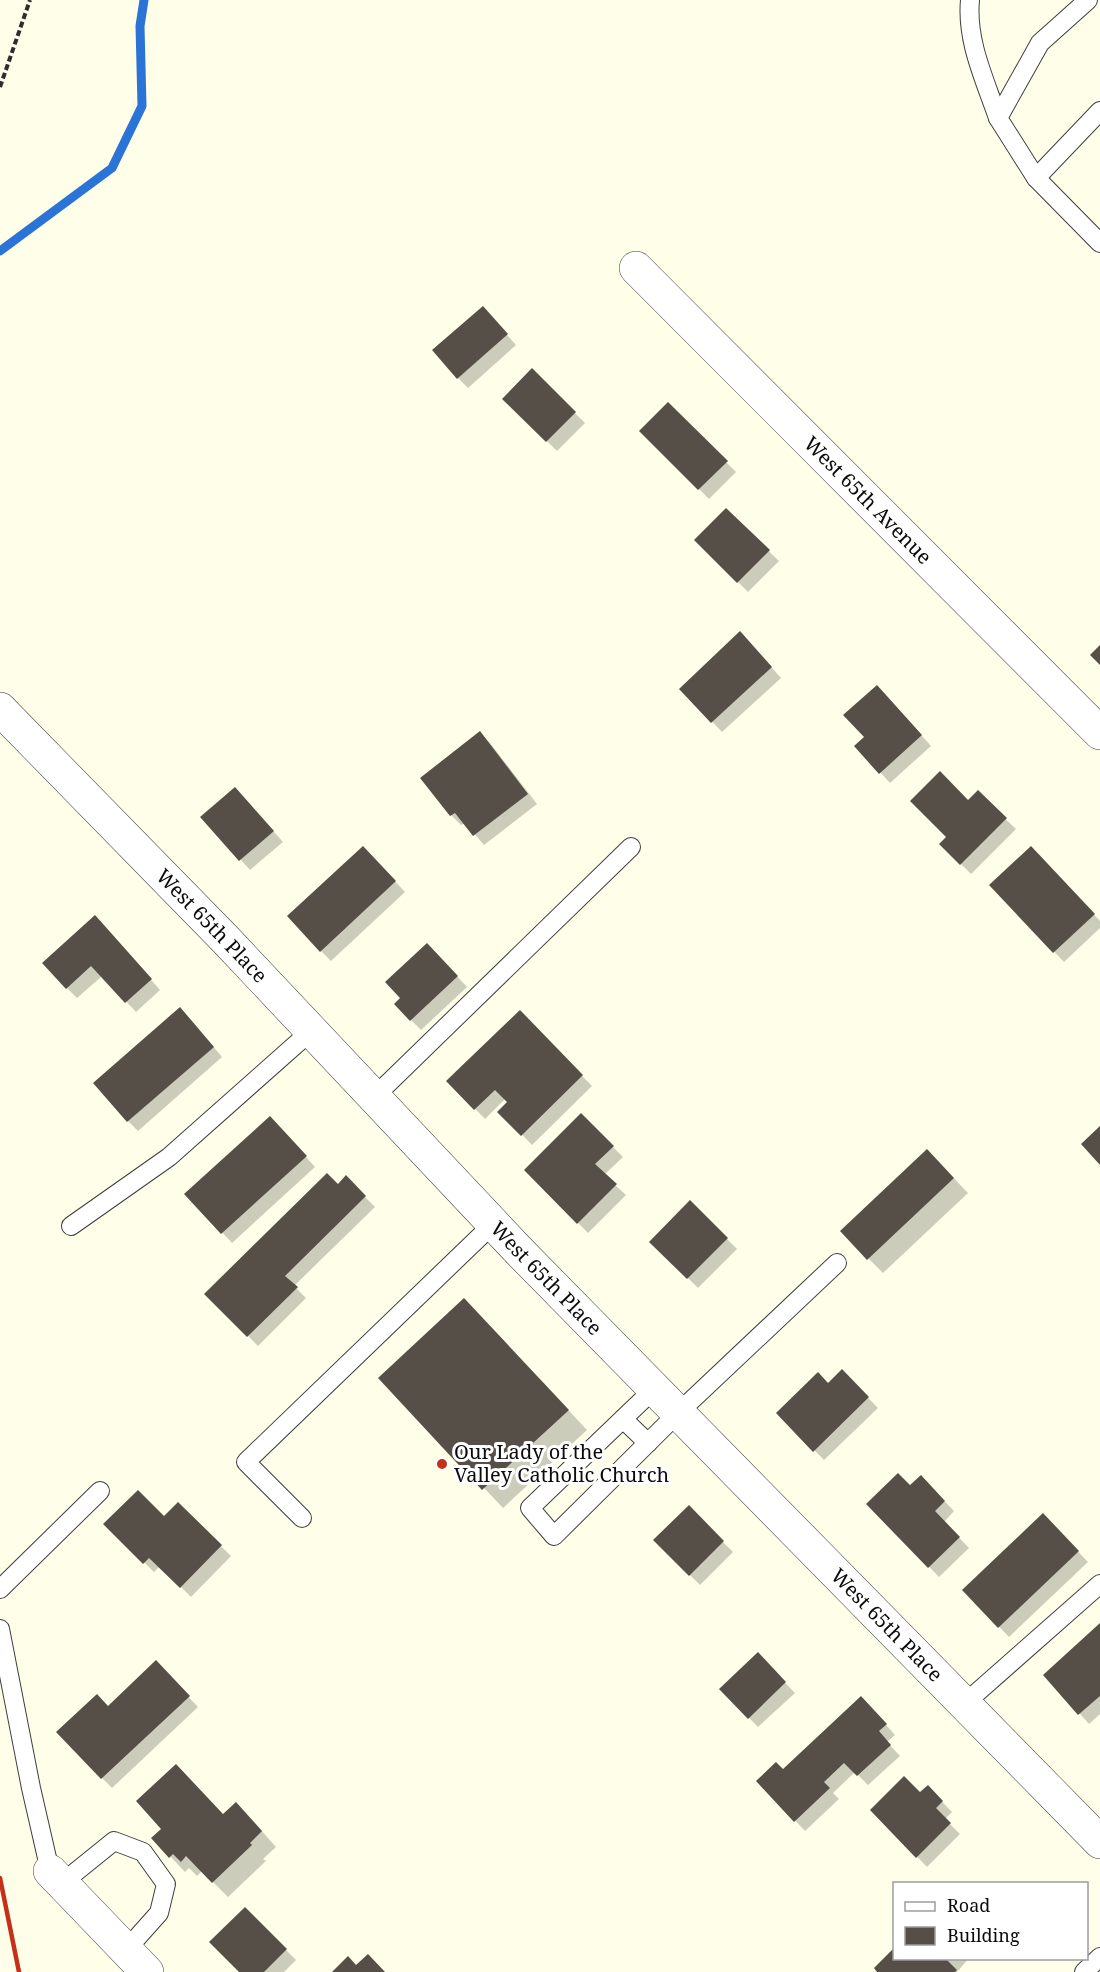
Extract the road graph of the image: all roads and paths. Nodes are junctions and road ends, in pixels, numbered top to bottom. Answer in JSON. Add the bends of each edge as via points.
{"nodes":[{"id":1,"x":30,"y":0,"type":"edge"},
{"id":2,"x":970,"y":0,"type":"edge"},
{"id":3,"x":1088,"y":0,"type":"edge"},
{"id":4,"x":0,"y":87,"type":"edge"},
{"id":5,"x":1100,"y":111,"type":"edge"},
{"id":6,"x":998,"y":118,"type":"junction"},
{"id":7,"x":1036,"y":178,"type":"junction"},
{"id":8,"x":1100,"y":243,"type":"edge"},
{"id":9,"x":636,"y":268,"type":"dead end"},
{"id":10,"x":0,"y":709,"type":"edge"},
{"id":11,"x":1100,"y":733,"type":"edge"},
{"id":12,"x":631,"y":847,"type":"dead end"},
{"id":13,"x":311,"y":1031,"type":"junction"},
{"id":14,"x":374,"y":1097,"type":"junction"},
{"id":15,"x":493,"y":1224,"type":"junction"},
{"id":16,"x":71,"y":1226,"type":"dead end"},
{"id":17,"x":837,"y":1263,"type":"dead end"},
{"id":18,"x":654,"y":1389,"type":"junction"},
{"id":19,"x":678,"y":1413,"type":"junction"},
{"id":20,"x":623,"y":1419,"type":"junction"},
{"id":21,"x":648,"y":1443,"type":"junction"},
{"id":22,"x":100,"y":1491,"type":"dead end"},
{"id":23,"x":302,"y":1518,"type":"dead end"},
{"id":24,"x":1100,"y":1584,"type":"edge"},
{"id":25,"x":0,"y":1589,"type":"edge"},
{"id":26,"x":0,"y":1629,"type":"edge"},
{"id":27,"x":964,"y":1704,"type":"junction"},
{"id":28,"x":1100,"y":1842,"type":"edge"},
{"id":29,"x":56,"y":1877,"type":"junction"},
{"id":30,"x":1100,"y":1957,"type":"edge"},
{"id":31,"x":137,"y":1961,"type":"edge"},
{"id":32,"x":1084,"y":1972,"type":"edge"}],
"edges":[{"from":1,"to":4,"type":"path"},
{"from":2,"to":6,"type":"lane","via":[[975,52]]},
{"from":3,"to":6,"type":"lane","via":[[1040,43]]},
{"from":5,"to":7,"type":"lane"},
{"from":6,"to":7,"type":"lane"},
{"from":7,"to":8,"type":"lane"},
{"from":9,"to":11,"type":"street","name":"West 65th Avenue"},
{"from":10,"to":13,"type":"street","name":"West 65th Place"},
{"from":12,"to":14,"type":"lane"},
{"from":13,"to":14,"type":"street","name":"West 65th Place"},
{"from":13,"to":16,"type":"lane","via":[[169,1157]]},
{"from":14,"to":15,"type":"street","name":"West 65th Place"},
{"from":15,"to":18,"type":"street","name":"West 65th Place"},
{"from":15,"to":23,"type":"lane","via":[[246,1462]]},
{"from":17,"to":19,"type":"lane"},
{"from":18,"to":19,"type":"street","name":"West 65th Place"},
{"from":18,"to":20,"type":"lane"},
{"from":19,"to":21,"type":"lane"},
{"from":19,"to":27,"type":"street","name":"West 65th Place"},
{"from":20,"to":21,"type":"lane"},
{"from":20,"to":21,"type":"lane","via":[[530,1508],[554,1536]]},
{"from":22,"to":25,"type":"lane"},
{"from":24,"to":27,"type":"lane"},
{"from":26,"to":29,"type":"lane","via":[[31,1788]]},
{"from":27,"to":28,"type":"street","name":"West 65th Place"},
{"from":29,"to":31,"type":"street"},
{"from":29,"to":31,"type":"lane","via":[[114,1841],[143,1852],[166,1884],[159,1913]]},
{"from":30,"to":32,"type":"lane"}]}
